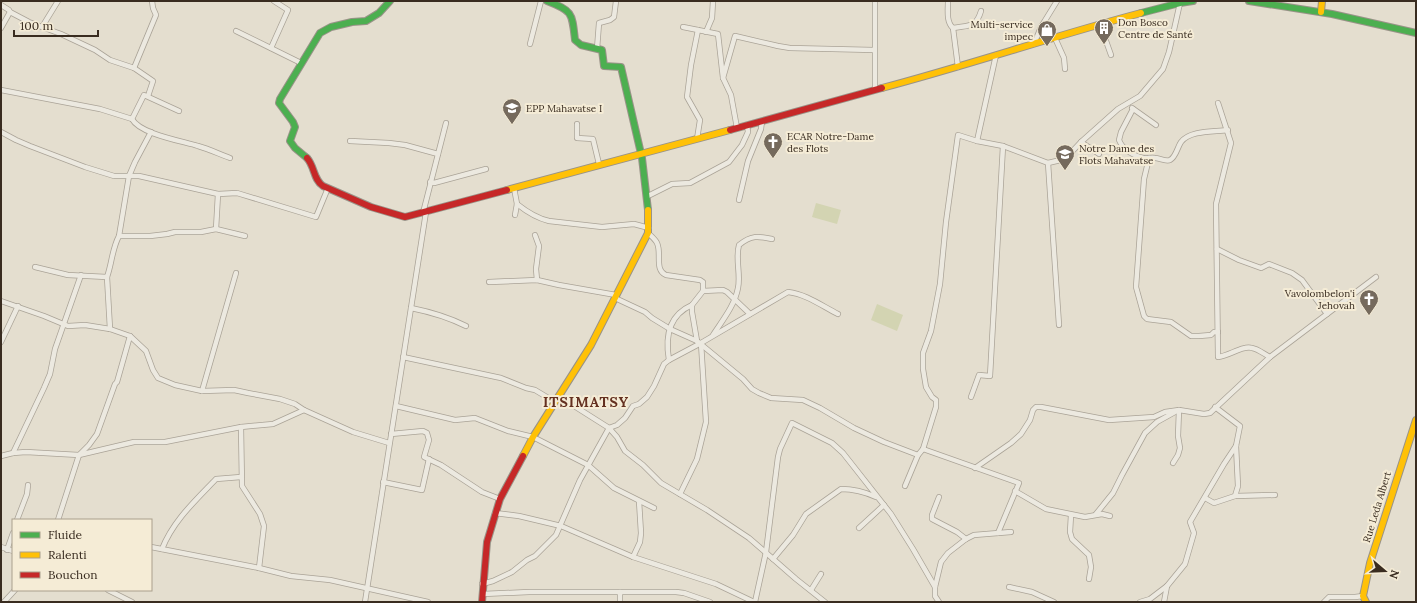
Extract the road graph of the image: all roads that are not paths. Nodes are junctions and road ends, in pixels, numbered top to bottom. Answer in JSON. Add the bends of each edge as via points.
{"nodes":[{"id":1,"x":58,"y":1,"type":"edge"},
{"id":2,"x":152,"y":1,"type":"edge"},
{"id":3,"x":274,"y":1,"type":"edge"},
{"id":4,"x":390,"y":1,"type":"edge"},
{"id":5,"x":541,"y":1,"type":"edge"},
{"id":6,"x":547,"y":1,"type":"edge"},
{"id":7,"x":616,"y":1,"type":"edge"},
{"id":8,"x":713,"y":1,"type":"edge"},
{"id":9,"x":875,"y":1,"type":"edge"},
{"id":10,"x":948,"y":1,"type":"edge"},
{"id":11,"x":1057,"y":1,"type":"edge"},
{"id":12,"x":1193,"y":1,"type":"edge"},
{"id":13,"x":1249,"y":1,"type":"edge"},
{"id":14,"x":1322,"y":1,"type":"edge"},
{"id":15,"x":1180,"y":3,"type":"junction"},
{"id":16,"x":1,"y":5,"type":"edge"},
{"id":17,"x":981,"y":11,"type":"dead end"},
{"id":18,"x":10,"y":12,"type":"junction"},
{"id":19,"x":1321,"y":12,"type":"junction"},
{"id":20,"x":1100,"y":24,"type":"junction"},
{"id":21,"x":42,"y":27,"type":"junction"},
{"id":22,"x":683,"y":27,"type":"dead end"},
{"id":23,"x":1,"y":28,"type":"edge"},
{"id":24,"x":953,"y":28,"type":"junction"},
{"id":25,"x":698,"y":30,"type":"junction"},
{"id":26,"x":236,"y":31,"type":"dead end"},
{"id":27,"x":706,"y":32,"type":"junction"},
{"id":28,"x":1416,"y":33,"type":"edge"},
{"id":29,"x":1055,"y":38,"type":"junction"},
{"id":30,"x":530,"y":44,"type":"dead end"},
{"id":31,"x":1034,"y":44,"type":"junction"},
{"id":32,"x":271,"y":48,"type":"junction"},
{"id":33,"x":597,"y":49,"type":"junction"},
{"id":34,"x":874,"y":50,"type":"junction"},
{"id":35,"x":996,"y":55,"type":"junction"},
{"id":36,"x":1111,"y":56,"type":"dead end"},
{"id":37,"x":301,"y":62,"type":"junction"},
{"id":38,"x":958,"y":67,"type":"junction"},
{"id":39,"x":134,"y":68,"type":"junction"},
{"id":40,"x":1066,"y":69,"type":"dead end"},
{"id":41,"x":723,"y":78,"type":"junction"},
{"id":42,"x":1,"y":90,"type":"edge"},
{"id":43,"x":875,"y":90,"type":"junction"},
{"id":44,"x":148,"y":96,"type":"junction"},
{"id":45,"x":1130,"y":102,"type":"junction"},
{"id":46,"x":1218,"y":103,"type":"dead end"},
{"id":47,"x":1133,"y":109,"type":"junction"},
{"id":48,"x":179,"y":110,"type":"dead end"},
{"id":49,"x":132,"y":119,"type":"junction"},
{"id":50,"x":762,"y":121,"type":"junction"},
{"id":51,"x":446,"y":124,"type":"dead end"},
{"id":52,"x":577,"y":124,"type":"dead end"},
{"id":53,"x":747,"y":125,"type":"junction"},
{"id":54,"x":1156,"y":125,"type":"dead end"},
{"id":55,"x":738,"y":128,"type":"junction"},
{"id":56,"x":1228,"y":130,"type":"junction"},
{"id":57,"x":1,"y":132,"type":"edge"},
{"id":58,"x":151,"y":132,"type":"junction"},
{"id":59,"x":697,"y":139,"type":"junction"},
{"id":60,"x":350,"y":141,"type":"dead end"},
{"id":61,"x":977,"y":141,"type":"junction"},
{"id":62,"x":1081,"y":142,"type":"junction"},
{"id":63,"x":1003,"y":146,"type":"junction"},
{"id":64,"x":642,"y":153,"type":"junction"},
{"id":65,"x":438,"y":154,"type":"junction"},
{"id":66,"x":1099,"y":154,"type":"dead end"},
{"id":67,"x":230,"y":158,"type":"dead end"},
{"id":68,"x":1148,"y":158,"type":"junction"},
{"id":69,"x":1048,"y":163,"type":"junction"},
{"id":70,"x":599,"y":164,"type":"junction"},
{"id":71,"x":486,"y":169,"type":"dead end"},
{"id":72,"x":129,"y":176,"type":"junction"},
{"id":73,"x":430,"y":182,"type":"junction"},
{"id":74,"x":328,"y":188,"type":"junction"},
{"id":75,"x":514,"y":188,"type":"junction"},
{"id":76,"x":218,"y":194,"type":"junction"},
{"id":77,"x":648,"y":196,"type":"junction"},
{"id":78,"x":739,"y":200,"type":"dead end"},
{"id":79,"x":517,"y":204,"type":"junction"},
{"id":80,"x":424,"y":212,"type":"junction"},
{"id":81,"x":515,"y":215,"type":"dead end"},
{"id":82,"x":216,"y":229,"type":"junction"},
{"id":83,"x":648,"y":230,"type":"junction"},
{"id":84,"x":535,"y":235,"type":"dead end"},
{"id":85,"x":118,"y":236,"type":"junction"},
{"id":86,"x":245,"y":236,"type":"dead end"},
{"id":87,"x":772,"y":239,"type":"dead end"},
{"id":88,"x":1218,"y":249,"type":"junction"},
{"id":89,"x":35,"y":267,"type":"dead end"},
{"id":90,"x":236,"y":273,"type":"dead end"},
{"id":91,"x":81,"y":276,"type":"junction"},
{"id":92,"x":107,"y":277,"type":"junction"},
{"id":93,"x":1376,"y":277,"type":"dead end"},
{"id":94,"x":537,"y":280,"type":"junction"},
{"id":95,"x":489,"y":282,"type":"dead end"},
{"id":96,"x":703,"y":291,"type":"junction"},
{"id":97,"x":615,"y":297,"type":"junction"},
{"id":98,"x":735,"y":298,"type":"junction"},
{"id":99,"x":1,"y":301,"type":"edge"},
{"id":100,"x":692,"y":305,"type":"junction"},
{"id":101,"x":18,"y":306,"type":"junction"},
{"id":102,"x":411,"y":308,"type":"junction"},
{"id":103,"x":750,"y":314,"type":"junction"},
{"id":104,"x":838,"y":314,"type":"dead end"},
{"id":105,"x":1327,"y":314,"type":"junction"},
{"id":106,"x":63,"y":325,"type":"junction"},
{"id":107,"x":1059,"y":325,"type":"dead end"},
{"id":108,"x":466,"y":326,"type":"dead end"},
{"id":109,"x":110,"y":329,"type":"junction"},
{"id":110,"x":670,"y":329,"type":"junction"},
{"id":111,"x":1218,"y":332,"type":"junction"},
{"id":112,"x":130,"y":336,"type":"junction"},
{"id":113,"x":712,"y":336,"type":"junction"},
{"id":114,"x":1,"y":342,"type":"edge"},
{"id":115,"x":699,"y":342,"type":"junction"},
{"id":116,"x":403,"y":357,"type":"junction"},
{"id":117,"x":1270,"y":357,"type":"junction"},
{"id":118,"x":669,"y":360,"type":"junction"},
{"id":119,"x":202,"y":391,"type":"junction"},
{"id":120,"x":560,"y":396,"type":"junction"},
{"id":121,"x":971,"y":397,"type":"dead end"},
{"id":122,"x":556,"y":402,"type":"junction"},
{"id":123,"x":396,"y":406,"type":"junction"},
{"id":124,"x":1215,"y":407,"type":"junction"},
{"id":125,"x":304,"y":410,"type":"junction"},
{"id":126,"x":1179,"y":410,"type":"junction"},
{"id":127,"x":1416,"y":420,"type":"edge"},
{"id":128,"x":241,"y":427,"type":"junction"},
{"id":129,"x":609,"y":428,"type":"junction"},
{"id":130,"x":391,"y":434,"type":"junction"},
{"id":131,"x":533,"y":437,"type":"junction"},
{"id":132,"x":390,"y":443,"type":"junction"},
{"id":133,"x":1236,"y":446,"type":"junction"},
{"id":134,"x":923,"y":450,"type":"junction"},
{"id":135,"x":13,"y":453,"type":"junction"},
{"id":136,"x":79,"y":455,"type":"junction"},
{"id":137,"x":918,"y":455,"type":"junction"},
{"id":138,"x":1,"y":456,"type":"edge"},
{"id":139,"x":429,"y":459,"type":"junction"},
{"id":140,"x":1173,"y":463,"type":"dead end"},
{"id":141,"x":588,"y":465,"type":"junction"},
{"id":142,"x":975,"y":468,"type":"junction"},
{"id":143,"x":241,"y":477,"type":"junction"},
{"id":144,"x":383,"y":482,"type":"junction"},
{"id":145,"x":28,"y":484,"type":"dead end"},
{"id":146,"x":905,"y":486,"type":"dead end"},
{"id":147,"x":1015,"y":492,"type":"junction"},
{"id":148,"x":680,"y":494,"type":"junction"},
{"id":149,"x":1275,"y":494,"type":"dead end"},
{"id":150,"x":1235,"y":496,"type":"junction"},
{"id":151,"x":876,"y":497,"type":"junction"},
{"id":152,"x":939,"y":497,"type":"dead end"},
{"id":153,"x":1205,"y":498,"type":"junction"},
{"id":154,"x":500,"y":499,"type":"junction"},
{"id":155,"x":639,"y":501,"type":"junction"},
{"id":156,"x":884,"y":505,"type":"junction"},
{"id":157,"x":654,"y":508,"type":"dead end"},
{"id":158,"x":495,"y":514,"type":"junction"},
{"id":159,"x":1096,"y":514,"type":"junction"},
{"id":160,"x":1071,"y":515,"type":"junction"},
{"id":161,"x":1110,"y":516,"type":"dead end"},
{"id":162,"x":17,"y":519,"type":"edge"},
{"id":163,"x":58,"y":519,"type":"edge"},
{"id":164,"x":561,"y":526,"type":"junction"},
{"id":165,"x":859,"y":528,"type":"dead end"},
{"id":166,"x":1011,"y":532,"type":"dead end"},
{"id":167,"x":998,"y":533,"type":"junction"},
{"id":168,"x":12,"y":536,"type":"edge"},
{"id":169,"x":966,"y":539,"type":"junction"},
{"id":170,"x":1,"y":547,"type":"edge"},
{"id":171,"x":152,"y":547,"type":"edge"},
{"id":172,"x":162,"y":549,"type":"junction"},
{"id":173,"x":7,"y":550,"type":"junction"},
{"id":174,"x":12,"y":551,"type":"edge"},
{"id":175,"x":766,"y":552,"type":"junction"},
{"id":176,"x":633,"y":557,"type":"junction"},
{"id":177,"x":773,"y":559,"type":"junction"},
{"id":178,"x":259,"y":568,"type":"junction"},
{"id":179,"x":821,"y":574,"type":"dead end"},
{"id":180,"x":1089,"y":579,"type":"dead end"},
{"id":181,"x":482,"y":584,"type":"junction"},
{"id":182,"x":1167,"y":586,"type":"junction"},
{"id":183,"x":368,"y":587,"type":"junction"},
{"id":184,"x":935,"y":587,"type":"junction"},
{"id":185,"x":1009,"y":587,"type":"dead end"},
{"id":186,"x":811,"y":590,"type":"junction"},
{"id":187,"x":13,"y":591,"type":"edge"},
{"id":188,"x":110,"y":591,"type":"edge"},
{"id":189,"x":620,"y":592,"type":"junction"},
{"id":190,"x":483,"y":594,"type":"junction"},
{"id":191,"x":1365,"y":599,"type":"edge"},
{"id":192,"x":619,"y":601,"type":"edge"},
{"id":193,"x":4,"y":602,"type":"edge"},
{"id":194,"x":132,"y":602,"type":"edge"},
{"id":195,"x":365,"y":602,"type":"edge"},
{"id":196,"x":428,"y":602,"type":"edge"},
{"id":197,"x":482,"y":602,"type":"edge"},
{"id":198,"x":710,"y":602,"type":"edge"},
{"id":199,"x":755,"y":602,"type":"edge"},
{"id":200,"x":825,"y":602,"type":"edge"},
{"id":201,"x":939,"y":602,"type":"edge"},
{"id":202,"x":1054,"y":602,"type":"edge"},
{"id":203,"x":1140,"y":602,"type":"edge"},
{"id":204,"x":1164,"y":602,"type":"edge"},
{"id":205,"x":1324,"y":602,"type":"edge"}],
"edges":[{"from":1,"to":21,"type":"street"},
{"from":2,"to":39,"type":"street","via":[[156,15]]},
{"from":3,"to":32,"type":"street","via":[[288,10]]},
{"from":4,"to":37,"type":"street","via":[[379,13],[366,21],[331,27],[320,33]]},
{"from":5,"to":30,"type":"street"},
{"from":6,"to":33,"type":"street","via":[[572,15],[575,40],[581,45]]},
{"from":7,"to":33,"type":"street","via":[[614,18],[599,23]]},
{"from":8,"to":27,"type":"street","via":[[712,18]]},
{"from":9,"to":34,"type":"street"},
{"from":10,"to":24,"type":"street","via":[[948,21]]},
{"from":11,"to":31,"type":"street"},
{"from":12,"to":15,"type":"street"},
{"from":13,"to":19,"type":"street"},
{"from":14,"to":19,"type":"street"},
{"from":15,"to":20,"type":"street"},
{"from":15,"to":45,"type":"street","via":[[1170,52],[1163,69],[1140,96]]},
{"from":16,"to":18,"type":"street"},
{"from":17,"to":24,"type":"street","via":[[974,24]]},
{"from":18,"to":21,"type":"street"},
{"from":18,"to":23,"type":"street"},
{"from":19,"to":28,"type":"street"},
{"from":20,"to":29,"type":"street"},
{"from":20,"to":36,"type":"street"},
{"from":21,"to":39,"type":"street","via":[[95,50],[110,60]]},
{"from":22,"to":25,"type":"street"},
{"from":24,"to":38,"type":"street"},
{"from":25,"to":27,"type":"street"},
{"from":25,"to":59,"type":"street","via":[[687,97],[700,120]]},
{"from":26,"to":32,"type":"street"},
{"from":27,"to":41,"type":"street","via":[[718,34]]},
{"from":29,"to":31,"type":"street"},
{"from":29,"to":40,"type":"street"},
{"from":31,"to":35,"type":"street"},
{"from":32,"to":37,"type":"street"},
{"from":33,"to":64,"type":"street","via":[[602,50],[604,66],[621,67]]},
{"from":34,"to":41,"type":"street","via":[[790,48],[735,36]]},
{"from":34,"to":43,"type":"street"},
{"from":35,"to":38,"type":"street"},
{"from":35,"to":61,"type":"street"},
{"from":37,"to":74,"type":"street","via":[[279,103],[296,127],[290,141],[311,163],[319,182]]},
{"from":38,"to":43,"type":"street"},
{"from":39,"to":44,"type":"street","via":[[153,81]]},
{"from":41,"to":55,"type":"street","via":[[731,95]]},
{"from":42,"to":49,"type":"street","via":[[100,109]]},
{"from":43,"to":50,"type":"street"},
{"from":44,"to":48,"type":"street"},
{"from":44,"to":49,"type":"street","via":[[144,95]]},
{"from":45,"to":47,"type":"street"},
{"from":45,"to":62,"type":"street","via":[[1118,109]]},
{"from":46,"to":56,"type":"street"},
{"from":47,"to":54,"type":"street"},
{"from":47,"to":68,"type":"street","via":[[1119,140],[1124,150]]},
{"from":49,"to":58,"type":"street","via":[[135,124]]},
{"from":50,"to":53,"type":"street"},
{"from":50,"to":78,"type":"street"},
{"from":51,"to":65,"type":"street"},
{"from":52,"to":70,"type":"street","via":[[577,138],[593,139]]},
{"from":53,"to":55,"type":"street"},
{"from":53,"to":77,"type":"street","via":[[748,132],[742,145],[728,162],[690,183],[672,184]]},
{"from":55,"to":59,"type":"street"},
{"from":56,"to":68,"type":"street","via":[[1185,138],[1170,160]]},
{"from":56,"to":88,"type":"street","via":[[1230,151],[1216,204]]},
{"from":57,"to":72,"type":"street","via":[[85,167],[114,176]]},
{"from":58,"to":67,"type":"street"},
{"from":58,"to":72,"type":"street"},
{"from":59,"to":64,"type":"street"},
{"from":60,"to":65,"type":"street","via":[[405,145]]},
{"from":61,"to":63,"type":"street"},
{"from":61,"to":134,"type":"street","via":[[958,135],[940,284],[923,353],[926,387],[936,400]]},
{"from":62,"to":66,"type":"street"},
{"from":62,"to":69,"type":"street","via":[[1065,159]]},
{"from":63,"to":69,"type":"street"},
{"from":63,"to":121,"type":"street","via":[[990,376],[979,375]]},
{"from":64,"to":70,"type":"street"},
{"from":64,"to":77,"type":"street"},
{"from":65,"to":73,"type":"street"},
{"from":68,"to":111,"type":"street","via":[[1144,179],[1136,287],[1144,316],[1147,319],[1172,322],[1191,336]]},
{"from":69,"to":107,"type":"street"},
{"from":70,"to":75,"type":"street"},
{"from":71,"to":73,"type":"street"},
{"from":72,"to":76,"type":"street"},
{"from":72,"to":85,"type":"street"},
{"from":73,"to":80,"type":"street"},
{"from":74,"to":76,"type":"street","via":[[316,217],[237,193]]},
{"from":74,"to":80,"type":"street","via":[[355,202],[393,214],[405,217]]},
{"from":75,"to":79,"type":"street"},
{"from":75,"to":80,"type":"street"},
{"from":76,"to":82,"type":"street"},
{"from":77,"to":83,"type":"street"},
{"from":79,"to":81,"type":"street"},
{"from":79,"to":83,"type":"street","via":[[529,214],[549,221],[602,227],[634,224]]},
{"from":80,"to":102,"type":"street"},
{"from":82,"to":85,"type":"street","via":[[150,236]]},
{"from":82,"to":86,"type":"street"},
{"from":83,"to":96,"type":"street","via":[[658,245],[662,273],[700,280],[703,282]]},
{"from":83,"to":97,"type":"street"},
{"from":84,"to":94,"type":"street","via":[[539,246]]},
{"from":85,"to":92,"type":"street"},
{"from":87,"to":98,"type":"street","via":[[751,237],[739,245],[739,275]]},
{"from":88,"to":105,"type":"street","via":[[1262,268],[1269,264],[1292,273],[1302,280]]},
{"from":88,"to":111,"type":"street"},
{"from":89,"to":91,"type":"street"},
{"from":90,"to":119,"type":"street"},
{"from":91,"to":92,"type":"street"},
{"from":91,"to":106,"type":"street"},
{"from":92,"to":109,"type":"street"},
{"from":93,"to":105,"type":"street"},
{"from":94,"to":95,"type":"street"},
{"from":94,"to":97,"type":"street"},
{"from":96,"to":98,"type":"street","via":[[723,290]]},
{"from":96,"to":100,"type":"street"},
{"from":97,"to":110,"type":"street","via":[[645,312]]},
{"from":97,"to":120,"type":"street","via":[[591,345]]},
{"from":98,"to":103,"type":"street"},
{"from":98,"to":113,"type":"street"},
{"from":99,"to":101,"type":"street"},
{"from":100,"to":110,"type":"street","via":[[678,314]]},
{"from":100,"to":115,"type":"street"},
{"from":101,"to":106,"type":"street"},
{"from":101,"to":114,"type":"street"},
{"from":102,"to":108,"type":"street","via":[[434,312]]},
{"from":102,"to":116,"type":"street"},
{"from":103,"to":104,"type":"street","via":[[788,292],[805,297]]},
{"from":103,"to":113,"type":"street"},
{"from":105,"to":117,"type":"street"},
{"from":106,"to":109,"type":"street"},
{"from":106,"to":135,"type":"street","via":[[50,374]]},
{"from":109,"to":112,"type":"street"},
{"from":110,"to":115,"type":"street"},
{"from":110,"to":118,"type":"street","via":[[667,346]]},
{"from":111,"to":117,"type":"street","via":[[1218,357],[1244,348],[1252,348]]},
{"from":112,"to":119,"type":"street","via":[[146,351],[158,378]]},
{"from":112,"to":136,"type":"street","via":[[117,382],[97,434]]},
{"from":113,"to":115,"type":"street"},
{"from":115,"to":118,"type":"street"},
{"from":115,"to":137,"type":"street","via":[[759,393],[772,398],[803,400],[854,428]]},
{"from":115,"to":148,"type":"street","via":[[706,422],[697,459]]},
{"from":116,"to":122,"type":"street","via":[[501,378],[536,390]]},
{"from":116,"to":123,"type":"street"},
{"from":117,"to":124,"type":"street"},
{"from":118,"to":129,"type":"street","via":[[664,364],[647,397],[633,406],[617,425]]},
{"from":119,"to":125,"type":"street","via":[[234,390],[280,399]]},
{"from":120,"to":122,"type":"street"},
{"from":120,"to":129,"type":"street"},
{"from":122,"to":131,"type":"street"},
{"from":123,"to":130,"type":"street"},
{"from":123,"to":131,"type":"street","via":[[455,420],[475,418],[508,431]]},
{"from":124,"to":126,"type":"street","via":[[1210,413],[1204,414]]},
{"from":124,"to":133,"type":"street","via":[[1240,426]]},
{"from":125,"to":128,"type":"street","via":[[273,424]]},
{"from":125,"to":132,"type":"street","via":[[353,432]]},
{"from":126,"to":140,"type":"street","via":[[1180,448]]},
{"from":126,"to":142,"type":"street","via":[[1154,417],[1109,420],[1036,407],[1021,434]]},
{"from":126,"to":159,"type":"street","via":[[1157,422],[1146,433],[1113,493]]},
{"from":127,"to":191,"type":"street","name":"Rue Leda Albert","via":[[1370,563]]},
{"from":128,"to":136,"type":"street","via":[[165,442],[125,443]]},
{"from":128,"to":143,"type":"street"},
{"from":129,"to":141,"type":"street"},
{"from":129,"to":148,"type":"street","via":[[625,451],[644,465],[661,483]]},
{"from":130,"to":132,"type":"street"},
{"from":130,"to":139,"type":"street","via":[[423,431],[427,433],[429,440],[424,457]]},
{"from":131,"to":141,"type":"street"},
{"from":131,"to":154,"type":"street"},
{"from":132,"to":144,"type":"street"},
{"from":133,"to":150,"type":"street","via":[[1238,486]]},
{"from":133,"to":153,"type":"street"},
{"from":134,"to":137,"type":"street"},
{"from":134,"to":142,"type":"street"},
{"from":135,"to":136,"type":"street"},
{"from":135,"to":138,"type":"street"},
{"from":136,"to":163,"type":"street"},
{"from":137,"to":146,"type":"street"},
{"from":139,"to":144,"type":"street","via":[[422,490]]},
{"from":139,"to":154,"type":"street","via":[[482,492]]},
{"from":141,"to":155,"type":"street","via":[[614,488]]},
{"from":141,"to":164,"type":"street"},
{"from":142,"to":147,"type":"street","via":[[1019,483]]},
{"from":143,"to":172,"type":"street","via":[[216,479],[185,511],[168,535]]},
{"from":143,"to":178,"type":"street","via":[[242,486],[260,514],[264,526]]},
{"from":144,"to":183,"type":"street"},
{"from":145,"to":162,"type":"street"},
{"from":147,"to":160,"type":"street","via":[[1041,507]]},
{"from":147,"to":167,"type":"street"},
{"from":148,"to":175,"type":"street","via":[[749,538]]},
{"from":149,"to":150,"type":"street"},
{"from":150,"to":153,"type":"street","via":[[1214,503]]},
{"from":151,"to":156,"type":"street"},
{"from":151,"to":175,"type":"street","via":[[838,447],[792,423],[778,457]]},
{"from":151,"to":177,"type":"street","via":[[865,492],[841,490],[806,514]]},
{"from":152,"to":169,"type":"street","via":[[932,519]]},
{"from":153,"to":182,"type":"street","via":[[1190,522],[1194,533],[1185,564]]},
{"from":154,"to":158,"type":"street"},
{"from":155,"to":157,"type":"street"},
{"from":155,"to":176,"type":"street","via":[[641,537]]},
{"from":156,"to":165,"type":"street"},
{"from":156,"to":184,"type":"street"},
{"from":158,"to":164,"type":"street","via":[[519,516]]},
{"from":158,"to":181,"type":"street","via":[[487,542]]},
{"from":159,"to":160,"type":"street","via":[[1085,517]]},
{"from":159,"to":161,"type":"street"},
{"from":160,"to":180,"type":"street","via":[[1070,532],[1072,539],[1088,555],[1091,566]]},
{"from":164,"to":176,"type":"street"},
{"from":164,"to":181,"type":"street","via":[[556,535],[535,556],[512,572]]},
{"from":166,"to":167,"type":"street"},
{"from":167,"to":169,"type":"street"},
{"from":168,"to":173,"type":"street"},
{"from":169,"to":184,"type":"street","via":[[941,562]]},
{"from":170,"to":173,"type":"street"},
{"from":171,"to":172,"type":"street"},
{"from":172,"to":178,"type":"street"},
{"from":173,"to":174,"type":"street"},
{"from":175,"to":177,"type":"street"},
{"from":175,"to":199,"type":"street"},
{"from":176,"to":199,"type":"street","via":[[716,584]]},
{"from":177,"to":186,"type":"street"},
{"from":178,"to":183,"type":"street","via":[[292,576]]},
{"from":179,"to":186,"type":"street"},
{"from":181,"to":190,"type":"street"},
{"from":182,"to":203,"type":"street","via":[[1150,599]]},
{"from":182,"to":204,"type":"street"},
{"from":183,"to":195,"type":"street"},
{"from":183,"to":196,"type":"street"},
{"from":184,"to":201,"type":"street","via":[[935,596]]},
{"from":185,"to":202,"type":"street","via":[[1032,592]]},
{"from":186,"to":200,"type":"street"},
{"from":187,"to":193,"type":"street"},
{"from":188,"to":194,"type":"street"},
{"from":189,"to":190,"type":"street"},
{"from":189,"to":192,"type":"street"},
{"from":189,"to":198,"type":"street","via":[[676,592]]},
{"from":190,"to":197,"type":"street"},
{"from":191,"to":205,"type":"street","via":[[1329,597]]}]}
